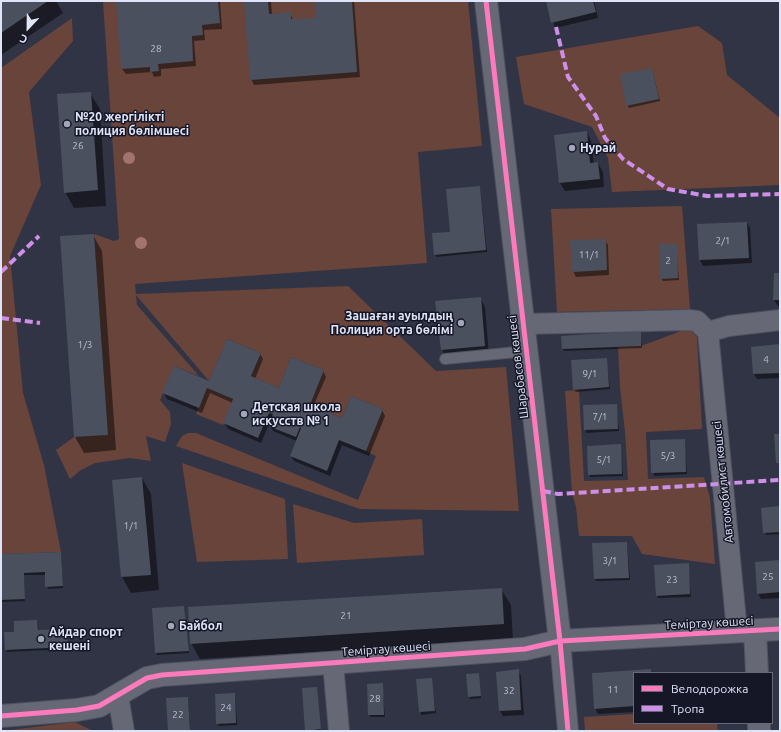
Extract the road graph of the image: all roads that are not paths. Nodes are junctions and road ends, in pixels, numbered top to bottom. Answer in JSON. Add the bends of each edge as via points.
{"nodes":[{"id":1,"x":486,"y":1,"type":"edge"},
{"id":2,"x":780,"y":320,"type":"edge"},
{"id":3,"x":524,"y":324,"type":"junction"},
{"id":4,"x":708,"y":332,"type":"junction"},
{"id":5,"x":527,"y":351,"type":"junction"},
{"id":6,"x":445,"y":359,"type":"dead end"},
{"id":7,"x":780,"y":629,"type":"edge"},
{"id":8,"x":746,"y":631,"type":"junction"},
{"id":9,"x":560,"y":641,"type":"junction"},
{"id":10,"x":333,"y":663,"type":"junction"},
{"id":11,"x":757,"y":672,"type":"edge"},
{"id":12,"x":118,"y":696,"type":"junction"},
{"id":13,"x":1,"y":716,"type":"edge"},
{"id":14,"x":124,"y":731,"type":"edge"},
{"id":15,"x":339,"y":731,"type":"edge"},
{"id":16,"x":568,"y":731,"type":"edge"}],
"edges":[{"from":1,"to":3,"type":"street","name":"Шарабасов көшесі"},
{"from":2,"to":4,"type":"street","via":[[729,326]]},
{"from":3,"to":4,"type":"street","via":[[689,320],[697,321]]},
{"from":3,"to":5,"type":"street","name":"Шарабасов көшесі"},
{"from":4,"to":8,"type":"street","name":"Автомобилист көшесі","via":[[724,482]]},
{"from":5,"to":6,"type":"lane"},
{"from":5,"to":9,"type":"street","name":"Шарабасов көшесі"},
{"from":7,"to":8,"type":"street","name":"Теміртау көшесі"},
{"from":8,"to":9,"type":"street","name":"Теміртау көшесі"},
{"from":8,"to":11,"type":"street","name":"Автомобилист көшесі"},
{"from":9,"to":10,"type":"street","name":"Теміртау көшесі","via":[[525,649]]},
{"from":9,"to":16,"type":"street","name":"Шарабасов көшесі"},
{"from":10,"to":12,"type":"street","name":"Теміртау көшесі","via":[[162,675],[147,678]]},
{"from":10,"to":15,"type":"street"},
{"from":12,"to":13,"type":"street","name":"Теміртау көшесі","via":[[100,706]]},
{"from":12,"to":14,"type":"street"}]}
